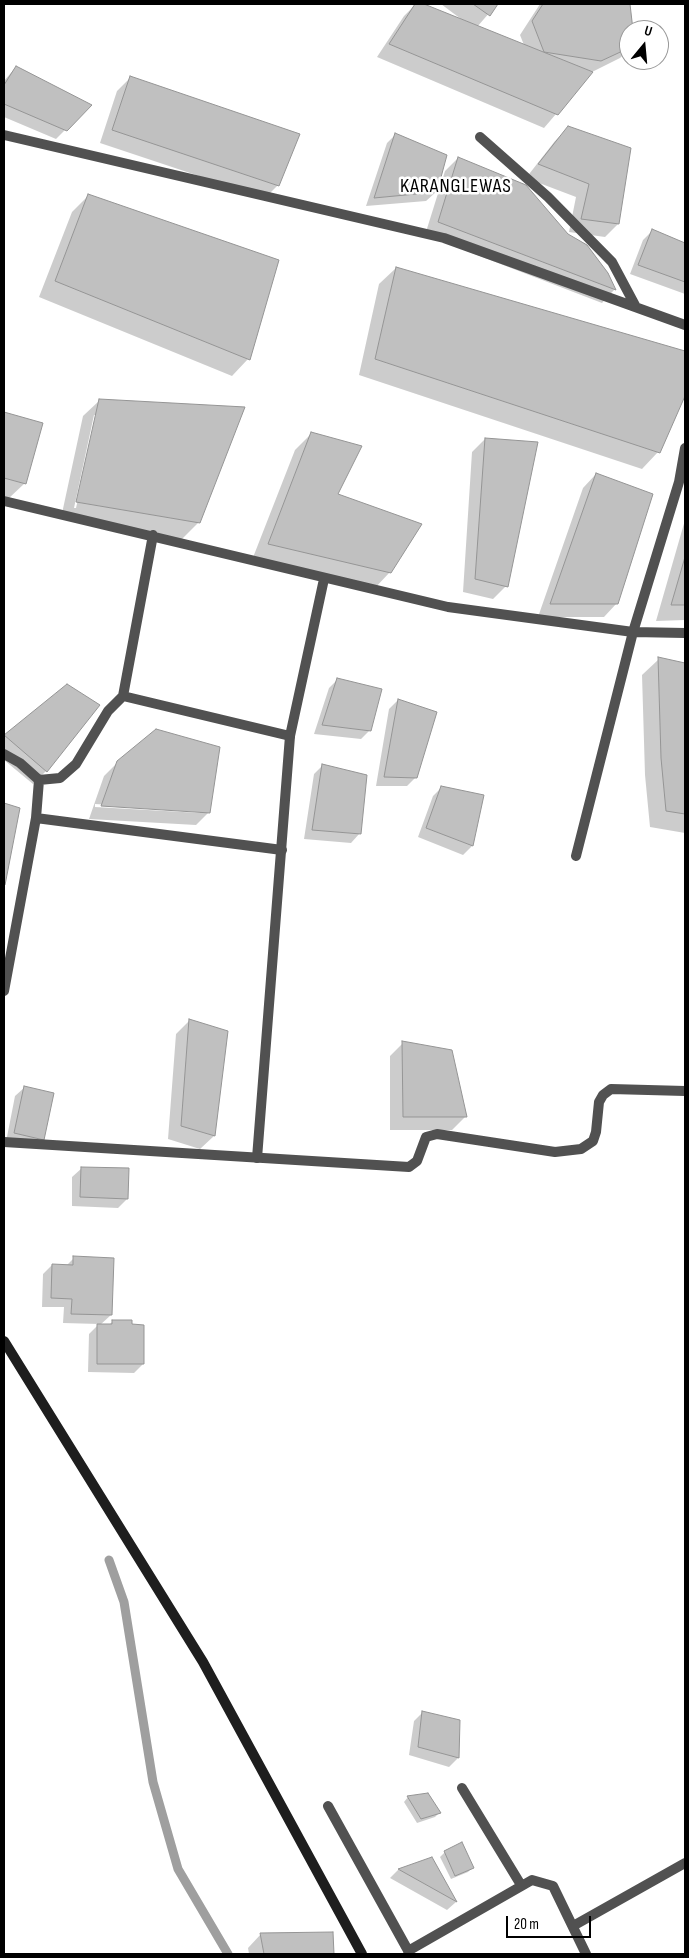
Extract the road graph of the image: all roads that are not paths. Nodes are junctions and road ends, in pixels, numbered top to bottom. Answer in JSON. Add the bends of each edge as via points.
{"nodes":[{"id":1,"x":4,"y":135,"type":"edge"},
{"id":2,"x":480,"y":137,"type":"dead end"},
{"id":3,"x":636,"y":307,"type":"junction"},
{"id":4,"x":685,"y":325,"type":"edge"},
{"id":5,"x":685,"y":448,"type":"edge"},
{"id":6,"x":4,"y":502,"type":"edge"},
{"id":7,"x":153,"y":535,"type":"junction"},
{"id":8,"x":324,"y":579,"type":"junction"},
{"id":9,"x":633,"y":632,"type":"junction"},
{"id":10,"x":685,"y":633,"type":"edge"},
{"id":11,"x":123,"y":696,"type":"junction"},
{"id":12,"x":290,"y":736,"type":"junction"},
{"id":13,"x":4,"y":754,"type":"edge"},
{"id":14,"x":39,"y":780,"type":"junction"},
{"id":15,"x":36,"y":818,"type":"junction"},
{"id":16,"x":282,"y":850,"type":"junction"},
{"id":17,"x":576,"y":856,"type":"dead end"},
{"id":18,"x":4,"y":991,"type":"edge"},
{"id":19,"x":685,"y":1091,"type":"edge"},
{"id":20,"x":4,"y":1142,"type":"edge"},
{"id":21,"x":257,"y":1158,"type":"junction"},
{"id":22,"x":4,"y":1341,"type":"edge"},
{"id":23,"x":462,"y":1788,"type":"dead end"},
{"id":24,"x":328,"y":1806,"type":"dead end"},
{"id":25,"x":685,"y":1863,"type":"edge"},
{"id":26,"x":521,"y":1885,"type":"junction"},
{"id":27,"x":573,"y":1926,"type":"junction"},
{"id":28,"x":409,"y":1953,"type":"edge"},
{"id":29,"x":362,"y":1954,"type":"edge"},
{"id":30,"x":586,"y":1954,"type":"edge"}],
"edges":[{"from":1,"to":3,"type":"street","via":[[444,238]]},
{"from":2,"to":3,"type":"street","via":[[548,197],[612,262]]},
{"from":3,"to":4,"type":"street"},
{"from":5,"to":9,"type":"street","via":[[679,482]]},
{"from":6,"to":7,"type":"street"},
{"from":7,"to":8,"type":"street"},
{"from":7,"to":11,"type":"street"},
{"from":8,"to":9,"type":"street","via":[[448,607]]},
{"from":8,"to":12,"type":"street"},
{"from":9,"to":10,"type":"street"},
{"from":9,"to":17,"type":"street"},
{"from":11,"to":12,"type":"street"},
{"from":11,"to":14,"type":"street","via":[[108,711],[76,764],[60,778]]},
{"from":12,"to":16,"type":"street"},
{"from":13,"to":14,"type":"street","via":[[20,762]]},
{"from":14,"to":15,"type":"street"},
{"from":15,"to":16,"type":"street"},
{"from":15,"to":18,"type":"street"},
{"from":16,"to":21,"type":"street"},
{"from":19,"to":21,"type":"street","via":[[610,1089],[599,1102],[593,1141],[581,1149],[567,1152],[437,1134],[426,1137],[417,1161],[410,1167]]},
{"from":20,"to":21,"type":"street"},
{"from":22,"to":29,"type":"street","via":[[203,1662]]},
{"from":23,"to":26,"type":"street"},
{"from":24,"to":28,"type":"street"},
{"from":25,"to":27,"type":"street"},
{"from":26,"to":27,"type":"street","via":[[532,1880],[553,1886]]},
{"from":26,"to":28,"type":"street"},
{"from":27,"to":30,"type":"street"}]}
